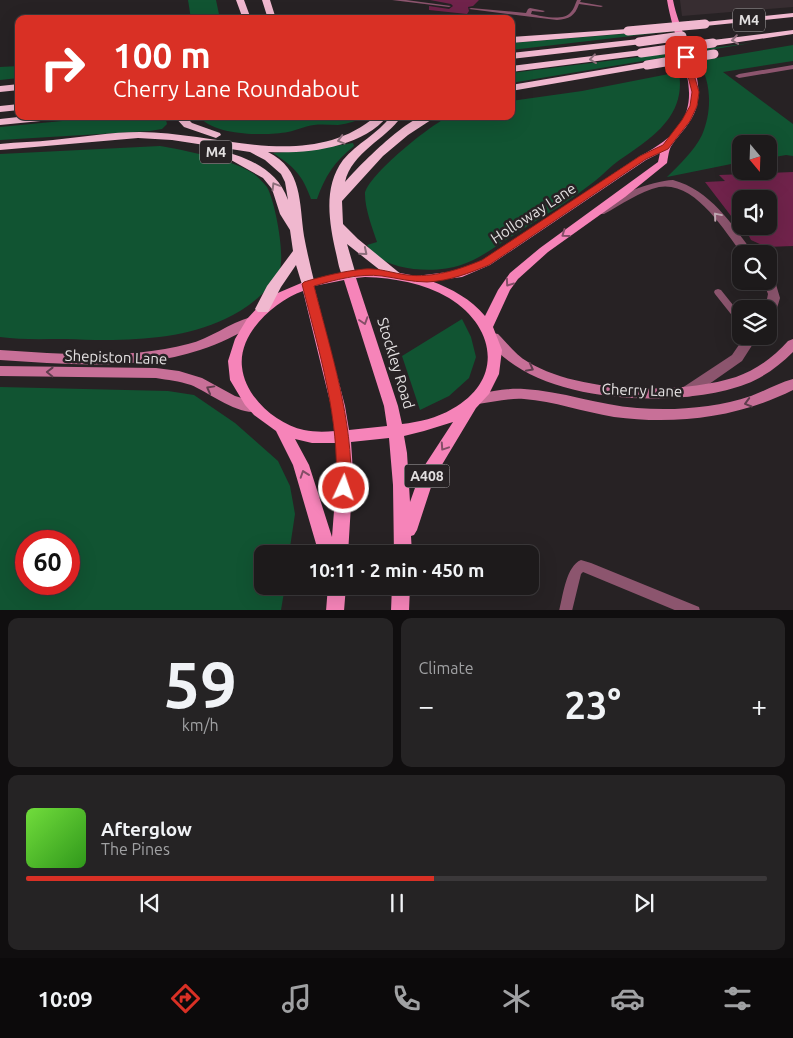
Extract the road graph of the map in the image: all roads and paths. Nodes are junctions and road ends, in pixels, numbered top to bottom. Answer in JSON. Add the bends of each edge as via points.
{"nodes":[{"id":1,"x":240,"y":0,"type":"edge"},
{"id":2,"x":266,"y":0,"type":"edge"},
{"id":3,"x":394,"y":0,"type":"edge"},
{"id":4,"x":670,"y":0,"type":"edge"},
{"id":5,"x":742,"y":0,"type":"edge"},
{"id":6,"x":751,"y":0,"type":"edge"},
{"id":7,"x":579,"y":2,"type":"edge"},
{"id":8,"x":449,"y":6,"type":"dead end"},
{"id":9,"x":601,"y":6,"type":"dead end"},
{"id":10,"x":471,"y":9,"type":"dead end"},
{"id":11,"x":543,"y":11,"type":"dead end"},
{"id":12,"x":528,"y":14,"type":"junction"},
{"id":13,"x":238,"y":15,"type":"edge"},
{"id":14,"x":246,"y":15,"type":"edge"},
{"id":15,"x":272,"y":15,"type":"edge"},
{"id":16,"x":793,"y":15,"type":"edge"},
{"id":17,"x":793,"y":22,"type":"edge"},
{"id":18,"x":707,"y":28,"type":"junction"},
{"id":19,"x":793,"y":32,"type":"edge"},
{"id":20,"x":515,"y":40,"type":"edge"},
{"id":21,"x":793,"y":41,"type":"edge"},
{"id":22,"x":758,"y":47,"type":"dead end"},
{"id":23,"x":718,"y":53,"type":"dead end"},
{"id":24,"x":515,"y":56,"type":"edge"},
{"id":25,"x":793,"y":67,"type":"edge"},
{"id":26,"x":515,"y":69,"type":"edge"},
{"id":27,"x":739,"y":76,"type":"dead end"},
{"id":28,"x":552,"y":82,"type":"junction"},
{"id":29,"x":15,"y":87,"type":"edge"},
{"id":30,"x":515,"y":87,"type":"edge"},
{"id":31,"x":0,"y":89,"type":"edge"},
{"id":32,"x":515,"y":93,"type":"edge"},
{"id":33,"x":15,"y":107,"type":"edge"},
{"id":34,"x":0,"y":109,"type":"edge"},
{"id":35,"x":21,"y":120,"type":"edge"},
{"id":36,"x":183,"y":120,"type":"edge"},
{"id":37,"x":372,"y":120,"type":"edge"},
{"id":38,"x":378,"y":120,"type":"edge"},
{"id":39,"x":394,"y":120,"type":"edge"},
{"id":40,"x":426,"y":120,"type":"edge"},
{"id":41,"x":0,"y":122,"type":"edge"},
{"id":42,"x":217,"y":136,"type":"junction"},
{"id":43,"x":48,"y":144,"type":"junction"},
{"id":44,"x":0,"y":147,"type":"edge"},
{"id":45,"x":666,"y":147,"type":"junction"},
{"id":46,"x":250,"y":148,"type":"junction"},
{"id":47,"x":336,"y":202,"type":"junction"},
{"id":48,"x":584,"y":221,"type":"junction"},
{"id":49,"x":336,"y":224,"type":"junction"},
{"id":50,"x":296,"y":229,"type":"junction"},
{"id":51,"x":741,"y":245,"type":"edge"},
{"id":52,"x":300,"y":251,"type":"junction"},
{"id":53,"x":349,"y":275,"type":"junction"},
{"id":54,"x":402,"y":277,"type":"junction"},
{"id":55,"x":308,"y":284,"type":"junction"},
{"id":56,"x":718,"y":292,"type":"dead end"},
{"id":57,"x":263,"y":309,"type":"junction"},
{"id":58,"x":732,"y":310,"type":"edge"},
{"id":59,"x":251,"y":321,"type":"junction"},
{"id":60,"x":490,"y":332,"type":"junction"},
{"id":61,"x":793,"y":344,"type":"edge"},
{"id":62,"x":745,"y":345,"type":"edge"},
{"id":63,"x":0,"y":356,"type":"edge"},
{"id":64,"x":0,"y":371,"type":"edge"},
{"id":65,"x":793,"y":384,"type":"edge"},
{"id":66,"x":687,"y":392,"type":"junction"},
{"id":67,"x":474,"y":402,"type":"junction"},
{"id":68,"x":254,"y":407,"type":"junction"},
{"id":69,"x":281,"y":426,"type":"junction"},
{"id":70,"x":396,"y":431,"type":"junction"},
{"id":71,"x":343,"y":437,"type":"junction"},
{"id":72,"x":325,"y":545,"type":"edge"},
{"id":73,"x":340,"y":545,"type":"edge"},
{"id":74,"x":403,"y":545,"type":"edge"},
{"id":75,"x":405,"y":545,"type":"edge"},
{"id":76,"x":336,"y":595,"type":"edge"},
{"id":77,"x":401,"y":595,"type":"edge"},
{"id":78,"x":335,"y":610,"type":"edge"},
{"id":79,"x":400,"y":610,"type":"edge"},
{"id":80,"x":565,"y":610,"type":"edge"},
{"id":81,"x":694,"y":610,"type":"edge"}],
"edges":[{"from":1,"to":13,"type":"highway"},
{"from":1,"to":14,"type":"highway"},
{"from":2,"to":15,"type":"highway"},
{"from":3,"to":8,"type":"lane"},
{"from":4,"to":45,"type":"main road","name":"Holloway Lane","number":"A408","via":[[695,92],[690,113]]},
{"from":5,"to":6,"type":"lane"},
{"from":7,"to":9,"type":"lane"},
{"from":7,"to":12,"type":"lane","via":[[569,16],[558,18]]},
{"from":10,"to":12,"type":"lane"},
{"from":11,"to":12,"type":"lane","via":[[530,10]]},
{"from":16,"to":18,"type":"highway","number":"M4"},
{"from":17,"to":18,"type":"highway","number":"M4"},
{"from":18,"to":20,"type":"highway","number":"M4","bridge":true},
{"from":18,"to":24,"type":"highway","number":"M4","bridge":true,"via":[[639,42]]},
{"from":19,"to":26,"type":"highway","number":"M4","one_way":true,"bridge":true},
{"from":21,"to":22,"type":"highway","number":"M4"},
{"from":23,"to":28,"type":"highway","bridge":true},
{"from":25,"to":27,"type":"street"},
{"from":28,"to":30,"type":"highway"},
{"from":28,"to":32,"type":"highway"},
{"from":29,"to":31,"type":"highway"},
{"from":33,"to":34,"type":"highway"},
{"from":35,"to":41,"type":"highway"},
{"from":36,"to":42,"type":"highway","number":"M4","via":[[188,126]]},
{"from":37,"to":42,"type":"highway","number":"M4","via":[[310,136]]},
{"from":38,"to":46,"type":"highway","number":"M4","one_way":true,"via":[[366,131],[331,143]]},
{"from":39,"to":47,"type":"highway","via":[[348,160],[335,188]]},
{"from":40,"to":47,"type":"highway","via":[[374,159]]},
{"from":42,"to":46,"type":"highway","number":"M4"},
{"from":43,"to":44,"type":"highway","number":"M4"},
{"from":43,"to":46,"type":"highway","number":"M4","via":[[100,136],[150,135]]},
{"from":50,"to":43,"type":"highway","number":"M4","one_way":true,"via":[[286,214],[274,182],[236,158],[164,142]]},
{"from":45,"to":48,"type":"main road","name":"Holloway Lane","number":"A408","via":[[662,163]]},
{"from":45,"to":54,"type":"main road","name":"Holloway Lane","number":"A408","via":[[643,158],[486,263],[458,274]]},
{"from":46,"to":50,"type":"highway","number":"M4","via":[[269,156],[286,171],[295,197]]},
{"from":47,"to":49,"type":"highway"},
{"from":51,"to":48,"type":"street","one_way":true,"via":[[705,201],[673,184],[644,189]]},
{"from":48,"to":60,"type":"main road","name":"Holloway Lane","number":"A408","one_way":true,"via":[[514,276],[504,290]]},
{"from":49,"to":53,"type":"highway"},
{"from":49,"to":54,"type":"highway","one_way":true,"via":[[352,242]]},
{"from":50,"to":52,"type":"highway","number":"M4"},
{"from":52,"to":55,"type":"highway","number":"M4"},
{"from":52,"to":57,"type":"highway","via":[[274,286]]},
{"from":53,"to":54,"type":"main road","number":"A408","via":[[381,273]]},
{"from":53,"to":55,"type":"main road","number":"A408"},
{"from":53,"to":70,"type":"main road","name":"Stockley Road","number":"A408","one_way":true,"via":[[386,387]]},
{"from":54,"to":60,"type":"main road","number":"A408","via":[[454,295],[475,312]]},
{"from":55,"to":57,"type":"main road","number":"A408","via":[[277,298]]},
{"from":55,"to":71,"type":"main road"},
{"from":56,"to":58,"type":"lane"},
{"from":57,"to":59,"type":"main road","number":"A408"},
{"from":59,"to":63,"type":"street","name":"Shepiston Lane","via":[[230,333],[189,348],[140,358]]},
{"from":59,"to":68,"type":"main road","number":"A408","via":[[237,351],[235,368],[241,391]]},
{"from":60,"to":66,"type":"street","name":"Cherry Lane","one_way":true,"via":[[518,361],[552,379],[616,391]]},
{"from":60,"to":67,"type":"main road","number":"A408","via":[[496,353],[494,369],[485,390]]},
{"from":61,"to":66,"type":"street","name":"Cherry Lane","via":[[774,362],[751,376],[723,386]]},
{"from":62,"to":66,"type":"street","via":[[736,358]]},
{"from":68,"to":64,"type":"street","name":"Shepiston Lane","one_way":true,"via":[[230,400],[179,376]]},
{"from":65,"to":67,"type":"street","name":"Cherry Lane","one_way":true,"via":[[739,405],[684,414],[615,411],[523,394]]},
{"from":67,"to":70,"type":"main road","number":"A408","via":[[457,414],[428,426]]},
{"from":67,"to":75,"type":"main road","number":"A408","one_way":true,"via":[[427,476],[409,523]]},
{"from":68,"to":69,"type":"main road","number":"A408"},
{"from":69,"to":71,"type":"main road","number":"A408","via":[[303,436]]},
{"from":72,"to":69,"type":"main road","number":"A408","one_way":true,"via":[[302,465]]},
{"from":70,"to":71,"type":"main road","number":"A408"},
{"from":70,"to":74,"type":"main road","name":"Stockley Road","number":"A408"},
{"from":71,"to":73,"type":"main road","via":[[345,472]]},
{"from":76,"to":78,"type":"main road"},
{"from":77,"to":79,"type":"main road"},
{"from":80,"to":81,"type":"lane","via":[[576,571],[581,566]]}]}
